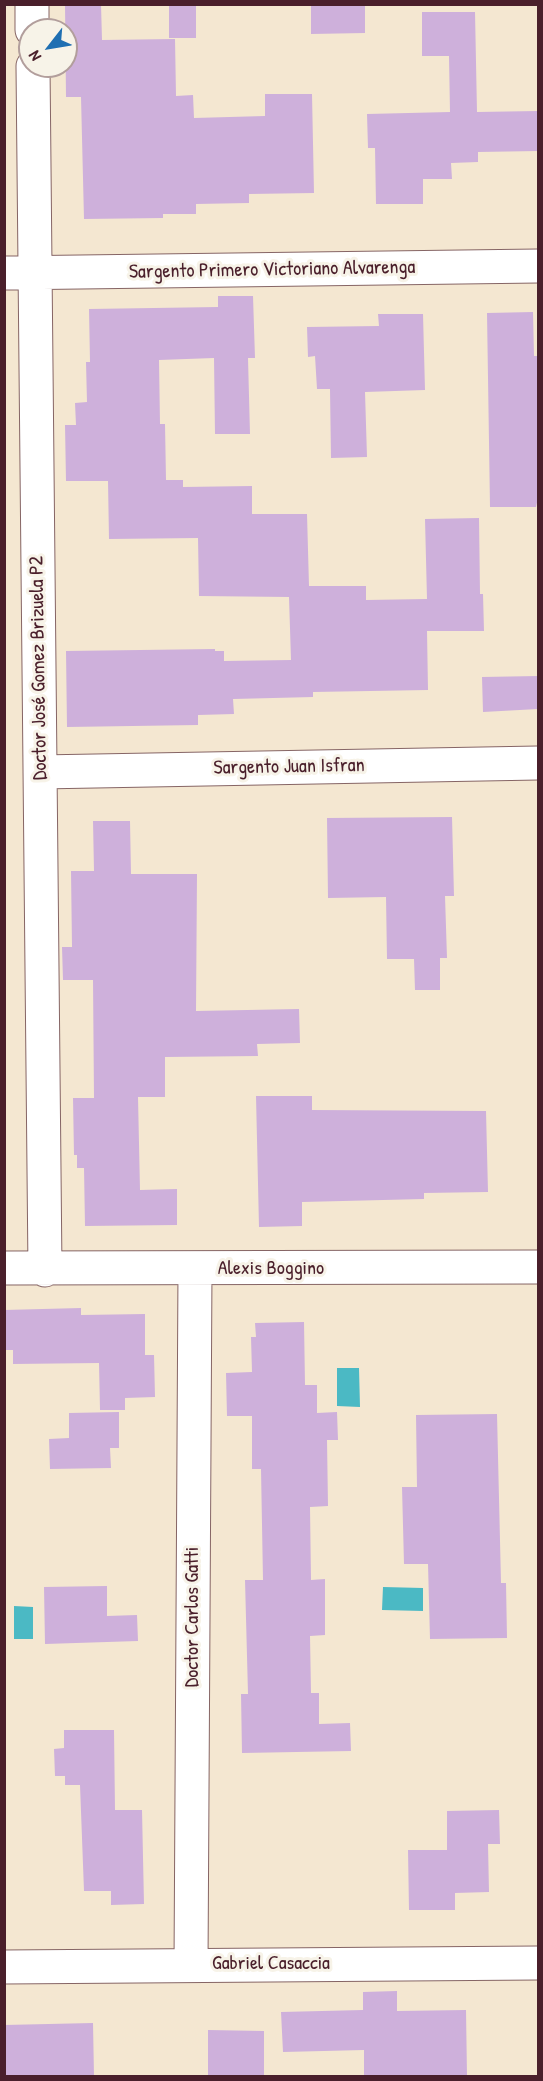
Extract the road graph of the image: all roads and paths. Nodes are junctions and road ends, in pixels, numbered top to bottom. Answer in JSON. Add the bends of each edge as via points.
{"nodes":[{"id":1,"x":32,"y":78,"type":"edge"},
{"id":2,"x":538,"y":266,"type":"edge"},
{"id":3,"x":20,"y":273,"type":"edge"},
{"id":4,"x":538,"y":763,"type":"edge"},
{"id":5,"x":40,"y":772,"type":"junction"},
{"id":6,"x":538,"y":1267,"type":"edge"},
{"id":7,"x":4,"y":1268,"type":"edge"},
{"id":8,"x":45,"y":1270,"type":"junction"},
{"id":9,"x":195,"y":1270,"type":"junction"},
{"id":10,"x":538,"y":1963,"type":"edge"},
{"id":11,"x":190,"y":1964,"type":"junction"},
{"id":12,"x":4,"y":1967,"type":"edge"}],
"edges":[{"from":1,"to":3,"type":"street","name":"Doctor José Gomez Brizuela P2"},
{"from":2,"to":3,"type":"street","name":"Sargento Primero Victoriano Alvarenga"},
{"from":3,"to":5,"type":"street","name":"Doctor José Gomez Brizuela P2"},
{"from":4,"to":5,"type":"street","name":"Sargento Juan Isfran"},
{"from":5,"to":8,"type":"street","name":"Doctor José Gomez Brizuela P2"},
{"from":6,"to":9,"type":"street","name":"Alexis Boggino"},
{"from":7,"to":8,"type":"street","name":"Alexis Boggino"},
{"from":8,"to":9,"type":"street","name":"Alexis Boggino"},
{"from":9,"to":11,"type":"street","name":"Doctor Carlos Gatti"},
{"from":10,"to":11,"type":"street","name":"Gabriel Casaccia"},
{"from":11,"to":12,"type":"street","name":"Gabriel Casaccia"}]}
